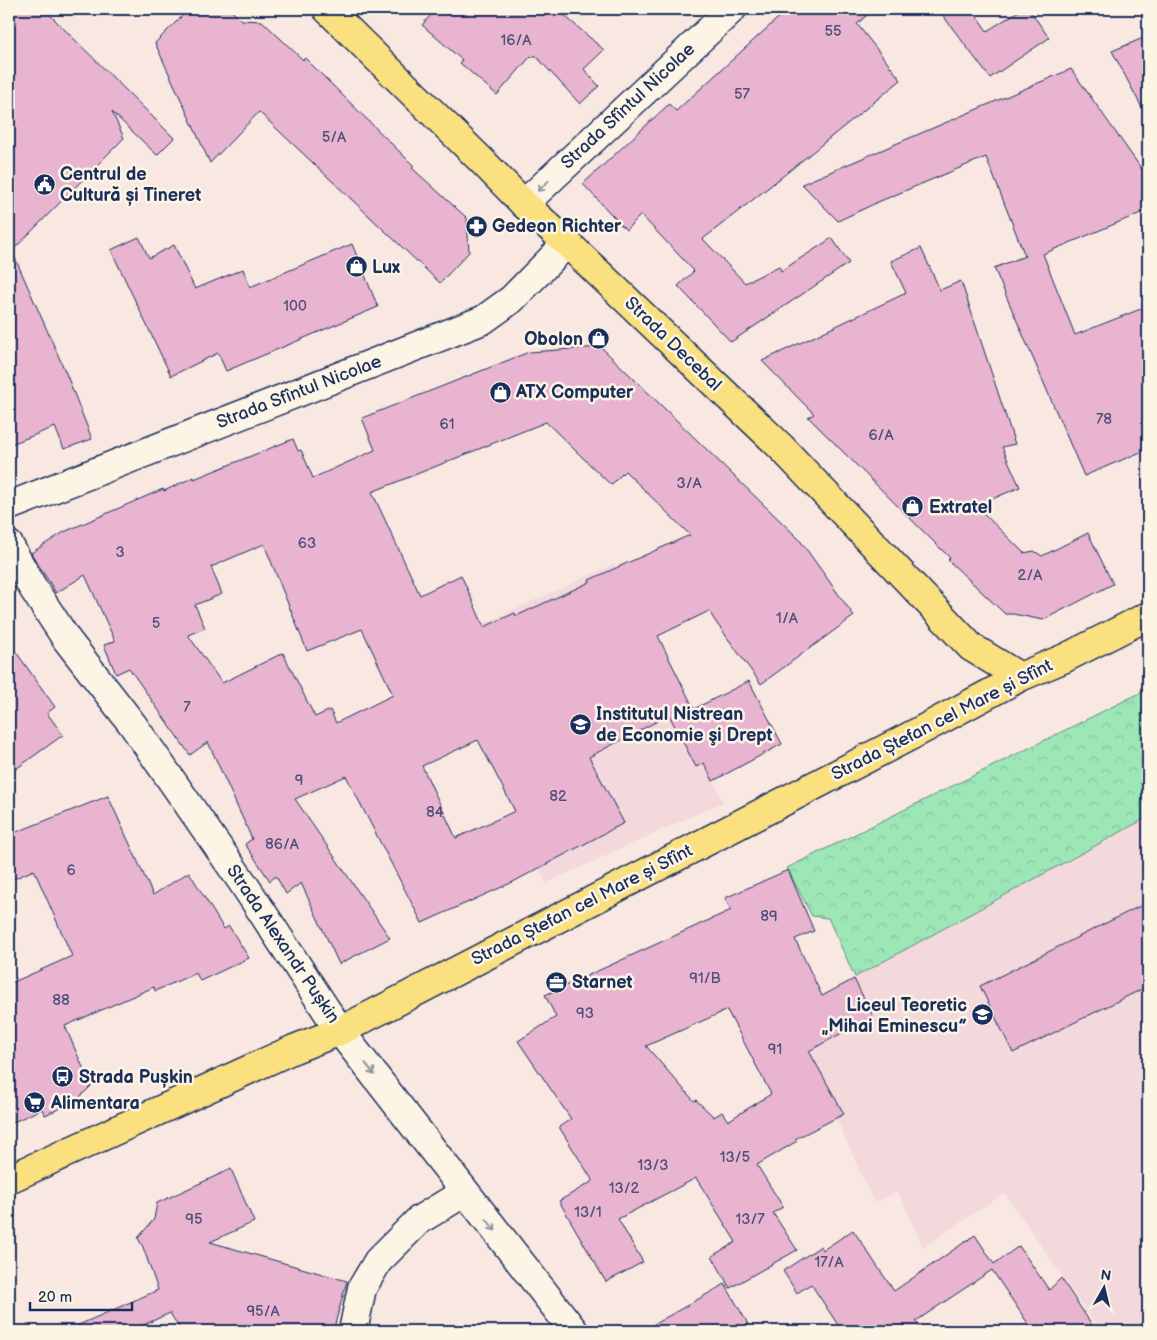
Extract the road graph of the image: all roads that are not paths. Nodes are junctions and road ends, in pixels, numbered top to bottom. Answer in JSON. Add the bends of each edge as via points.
{"nodes":[{"id":1,"x":327,"y":9,"type":"edge"},
{"id":2,"x":732,"y":9,"type":"edge"},
{"id":3,"x":524,"y":204,"type":"junction"},
{"id":4,"x":567,"y":243,"type":"junction"},
{"id":5,"x":9,"y":506,"type":"edge"},
{"id":6,"x":9,"y":545,"type":"edge"},
{"id":7,"x":1148,"y":616,"type":"edge"},
{"id":8,"x":1020,"y":677,"type":"junction"},
{"id":9,"x":340,"y":1031,"type":"junction"},
{"id":10,"x":9,"y":1179,"type":"edge"},
{"id":11,"x":466,"y":1192,"type":"junction"},
{"id":12,"x":353,"y":1331,"type":"edge"},
{"id":13,"x":574,"y":1331,"type":"edge"}],
"edges":[{"from":1,"to":3,"type":"main road","name":"Strada Decebal"},
{"from":2,"to":3,"type":"street","name":"Strada Sfîntul Nicolae","one_way":true},
{"from":3,"to":4,"type":"main road","name":"Strada Decebal"},
{"from":4,"to":5,"type":"street","name":"Strada Sfîntul Nicolae","via":[[512,299],[483,320]]},
{"from":4,"to":8,"type":"main road","name":"Strada Decebal","via":[[781,446],[971,647]]},
{"from":6,"to":9,"type":"street","name":"Strada Alexandr Pușkin","via":[[68,640],[133,725],[243,883]]},
{"from":7,"to":8,"type":"main road","name":"Strada Ștefan cel Mare și Sfînt"},
{"from":8,"to":9,"type":"main road","name":"Strada Ștefan cel Mare și Sfînt"},
{"from":9,"to":10,"type":"main road","name":"Strada Ștefan cel Mare și Sfînt"},
{"from":9,"to":11,"type":"street","name":"Strada Alexandr Pușkin","one_way":true},
{"from":11,"to":12,"type":"street","via":[[419,1220],[378,1261],[362,1288]]},
{"from":11,"to":13,"type":"street","name":"Strada Alexandr Pușkin","one_way":true}]}
